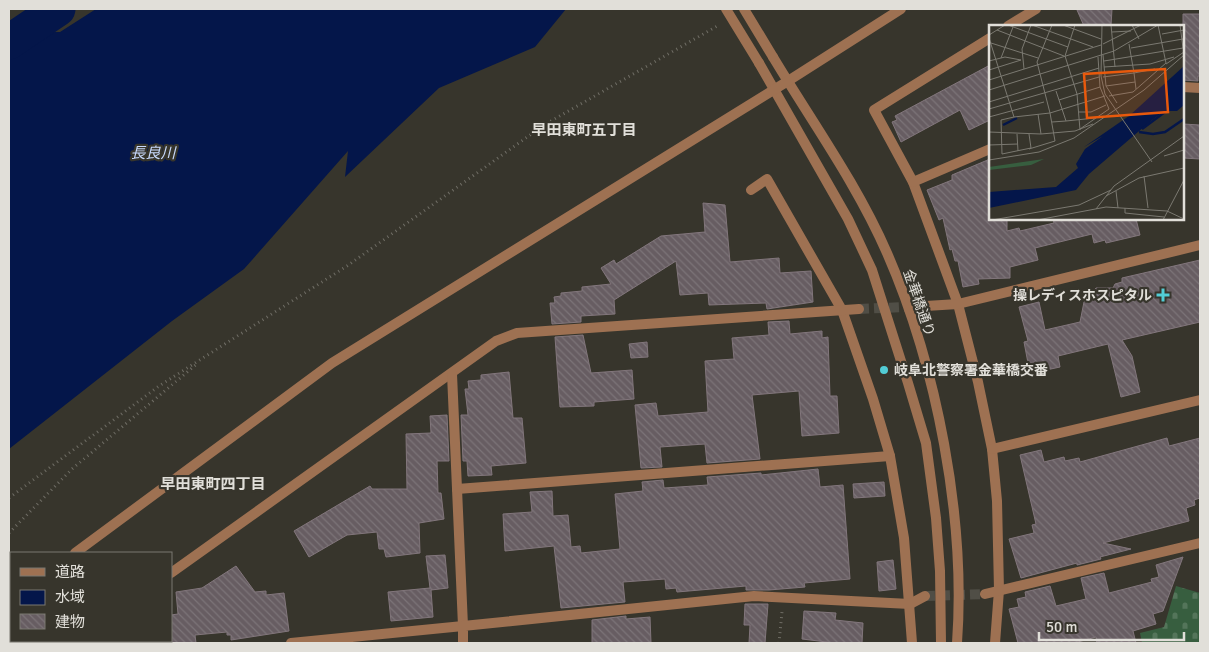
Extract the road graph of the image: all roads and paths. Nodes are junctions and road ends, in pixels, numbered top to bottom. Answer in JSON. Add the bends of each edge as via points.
{"nodes":[{"id":1,"x":726,"y":9,"type":"edge"},
{"id":2,"x":744,"y":9,"type":"edge"},
{"id":3,"x":901,"y":9,"type":"edge"},
{"id":4,"x":1036,"y":9,"type":"edge"},
{"id":5,"x":722,"y":23,"type":"dead end"},
{"id":6,"x":1010,"y":25,"type":"edge"},
{"id":7,"x":989,"y":39,"type":"edge"},
{"id":8,"x":788,"y":82,"type":"junction"},
{"id":9,"x":1184,"y":87,"type":"edge"},
{"id":10,"x":1200,"y":88,"type":"edge"},
{"id":11,"x":773,"y":90,"type":"junction"},
{"id":12,"x":989,"y":149,"type":"edge"},
{"id":13,"x":913,"y":182,"type":"junction"},
{"id":14,"x":751,"y":190,"type":"dead end"},
{"id":15,"x":1200,"y":245,"type":"edge"},
{"id":16,"x":958,"y":304,"type":"junction"},
{"id":17,"x":926,"y":306,"type":"tunnel mouth"},
{"id":18,"x":859,"y":309,"type":"tunnel mouth"},
{"id":19,"x":842,"y":310,"type":"junction"},
{"id":20,"x":207,"y":356,"type":"junction"},
{"id":21,"x":452,"y":374,"type":"junction"},
{"id":22,"x":1200,"y":400,"type":"edge"},
{"id":23,"x":992,"y":449,"type":"junction"},
{"id":24,"x":890,"y":456,"type":"junction"},
{"id":25,"x":457,"y":490,"type":"junction"},
{"id":26,"x":9,"y":498,"type":"edge"},
{"id":27,"x":9,"y":533,"type":"edge"},
{"id":28,"x":1200,"y":543,"type":"edge"},
{"id":29,"x":76,"y":552,"type":"edge"},
{"id":30,"x":172,"y":572,"type":"edge"},
{"id":31,"x":999,"y":590,"type":"junction"},
{"id":32,"x":985,"y":594,"type":"tunnel mouth"},
{"id":33,"x":926,"y":596,"type":"tunnel mouth"},
{"id":34,"x":784,"y":598,"type":"junction"},
{"id":35,"x":910,"y":604,"type":"junction"},
{"id":36,"x":463,"y":626,"type":"junction"},
{"id":37,"x":291,"y":643,"type":"edge"},
{"id":38,"x":463,"y":643,"type":"edge"},
{"id":39,"x":779,"y":643,"type":"edge"},
{"id":40,"x":912,"y":643,"type":"edge"},
{"id":41,"x":941,"y":643,"type":"edge"},
{"id":42,"x":957,"y":643,"type":"edge"},
{"id":43,"x":996,"y":643,"type":"edge"}],
"edges":[{"from":1,"to":11,"type":"street","bridge":true},
{"from":2,"to":8,"type":"street","name":"金華橋通り","bridge":true},
{"from":3,"to":8,"type":"street"},
{"from":4,"to":6,"type":"street"},
{"from":5,"to":20,"type":"path","via":[[544,125],[347,266]]},
{"from":7,"to":13,"type":"street","via":[[874,110]]},
{"from":8,"to":11,"type":"street"},
{"from":8,"to":42,"type":"street","name":"金華橋通り","via":[[841,165],[887,252],[917,334],[944,440],[953,507],[959,613]]},
{"from":9,"to":10,"type":"street"},
{"from":11,"to":29,"type":"street","via":[[332,362]]},
{"from":11,"to":41,"type":"street","via":[[848,219],[872,270],[908,383],[926,443],[940,571]]},
{"from":12,"to":13,"type":"street"},
{"from":13,"to":16,"type":"street"},
{"from":14,"to":19,"type":"street","via":[[767,179]]},
{"from":15,"to":16,"type":"street"},
{"from":16,"to":17,"type":"street"},
{"from":16,"to":23,"type":"street"},
{"from":18,"to":19,"type":"street"},
{"from":19,"to":21,"type":"street","via":[[517,333],[496,341]]},
{"from":19,"to":24,"type":"street"},
{"from":20,"to":26,"type":"path","via":[[159,386]]},
{"from":20,"to":27,"type":"path","via":[[72,469]]},
{"from":21,"to":25,"type":"street"},
{"from":21,"to":30,"type":"street"},
{"from":22,"to":23,"type":"street"},
{"from":23,"to":31,"type":"street"},
{"from":24,"to":25,"type":"street"},
{"from":24,"to":35,"type":"street","via":[[904,538]]},
{"from":25,"to":36,"type":"street"},
{"from":28,"to":31,"type":"street"},
{"from":31,"to":32,"type":"street"},
{"from":31,"to":43,"type":"street"},
{"from":33,"to":35,"type":"street"},
{"from":34,"to":35,"type":"street"},
{"from":34,"to":36,"type":"street","via":[[754,596]]},
{"from":34,"to":39,"type":"path"},
{"from":35,"to":40,"type":"street"},
{"from":36,"to":37,"type":"street"},
{"from":36,"to":38,"type":"street"}]}
